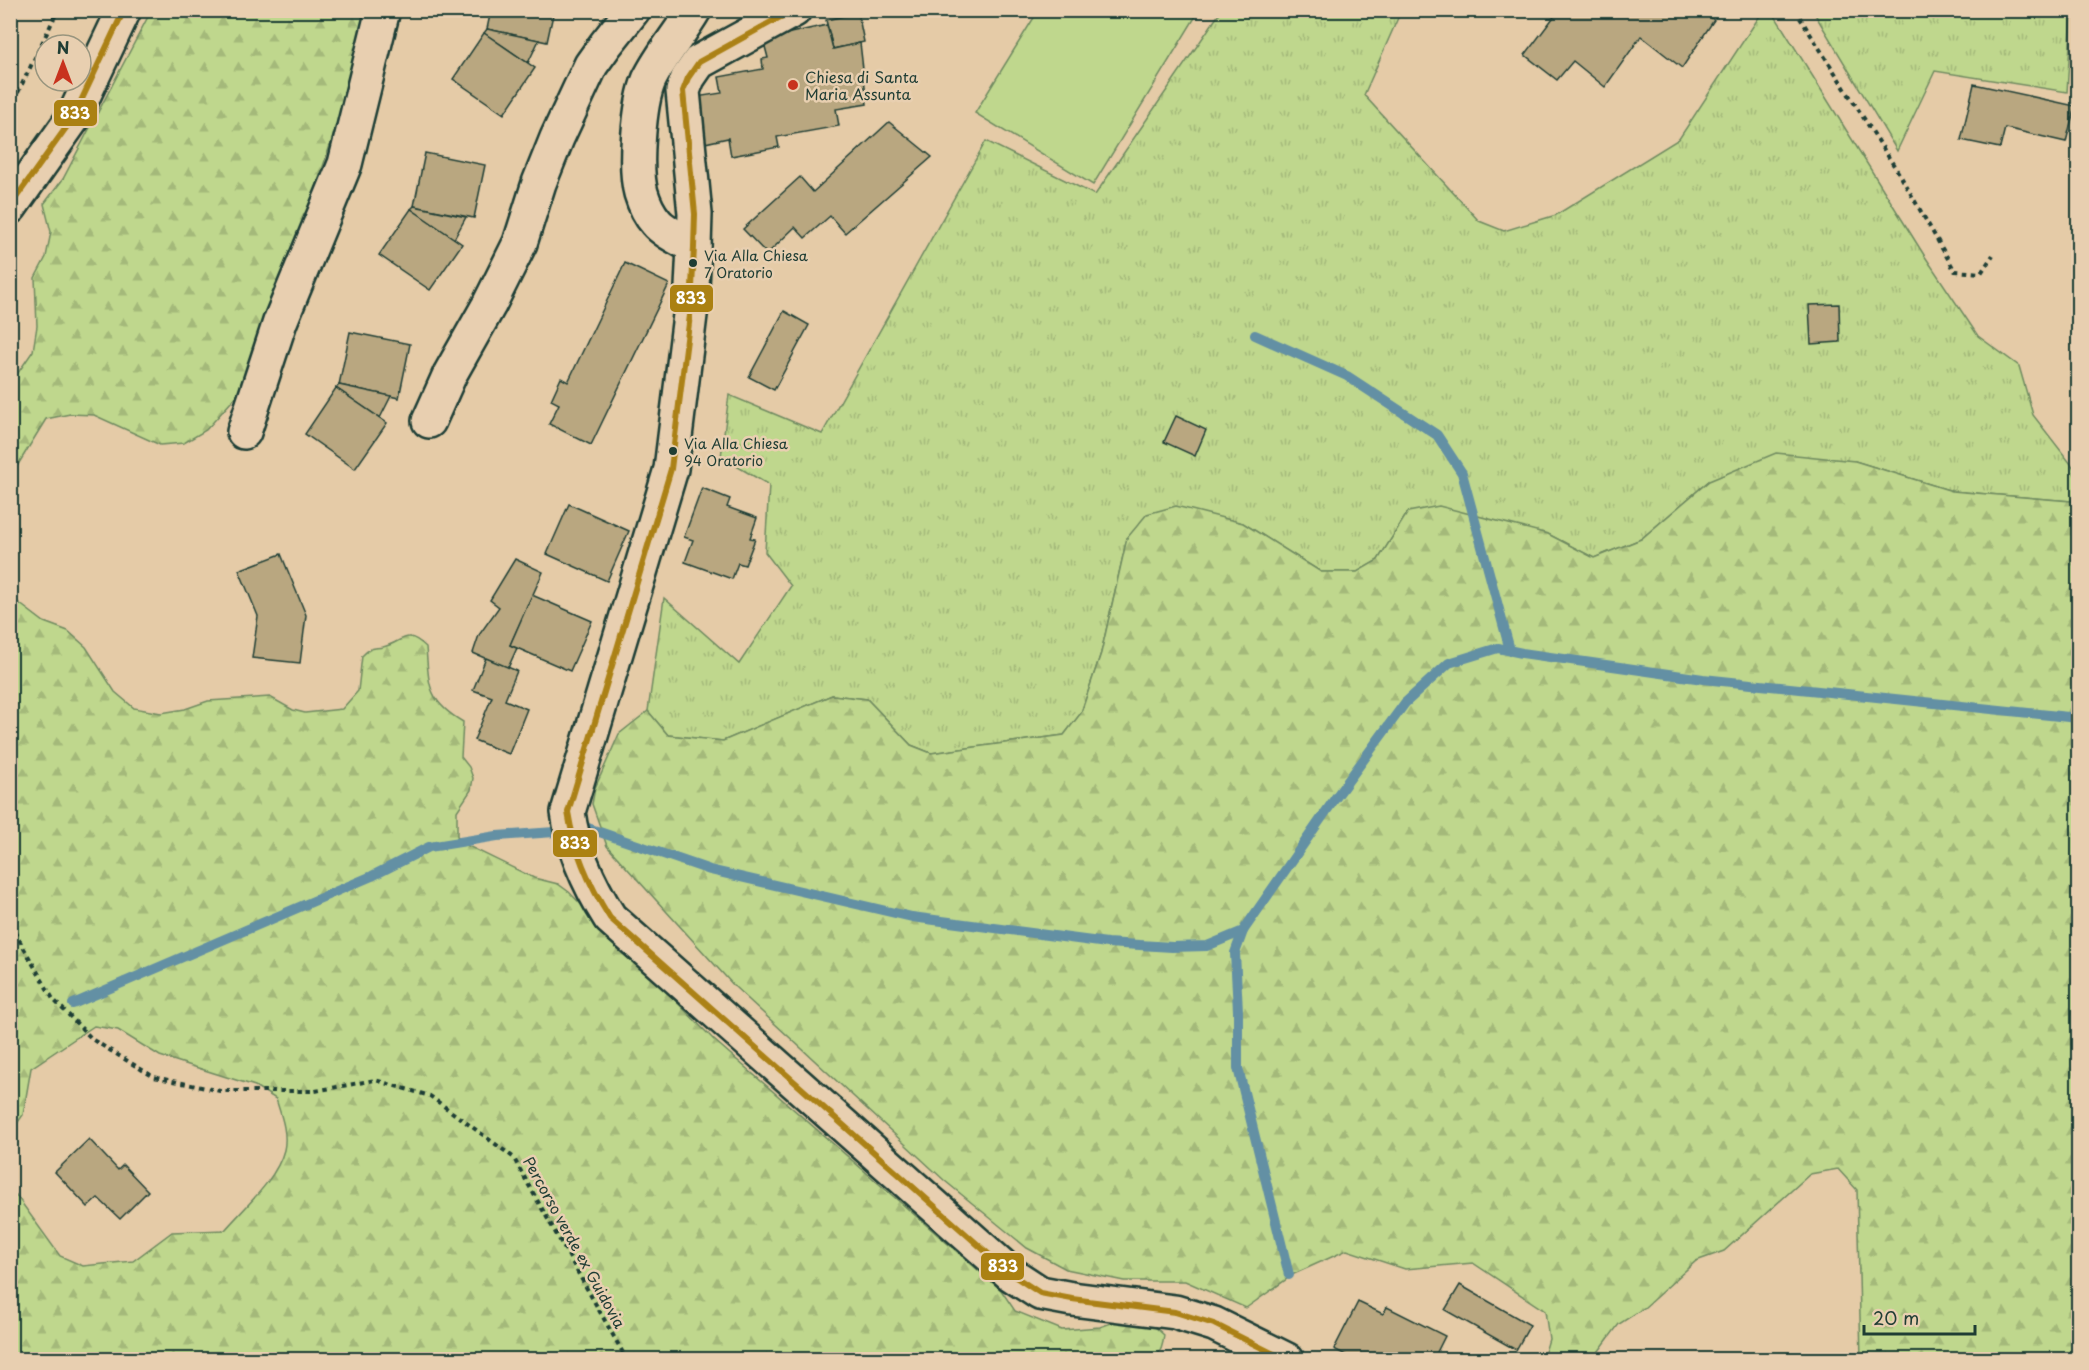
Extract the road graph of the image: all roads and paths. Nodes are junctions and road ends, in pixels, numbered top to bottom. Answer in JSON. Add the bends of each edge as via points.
{"nodes":[{"id":1,"x":58,"y":10,"type":"edge"},
{"id":2,"x":124,"y":10,"type":"edge"},
{"id":3,"x":383,"y":10,"type":"edge"},
{"id":4,"x":633,"y":10,"type":"edge"},
{"id":5,"x":694,"y":10,"type":"edge"},
{"id":6,"x":794,"y":10,"type":"edge"},
{"id":7,"x":1795,"y":10,"type":"edge"},
{"id":8,"x":10,"y":109,"type":"edge"},
{"id":9,"x":10,"y":207,"type":"edge"},
{"id":10,"x":694,"y":247,"type":"junction"},
{"id":11,"x":1993,"y":255,"type":"dead end"},
{"id":12,"x":429,"y":420,"type":"dead end"},
{"id":13,"x":244,"y":432,"type":"dead end"},
{"id":14,"x":10,"y":924,"type":"edge"},
{"id":15,"x":627,"y":1359,"type":"edge"},
{"id":16,"x":1287,"y":1359,"type":"edge"}],
"edges":[{"from":1,"to":8,"type":"path"},
{"from":2,"to":9,"type":"main road","via":[[73,118]]},
{"from":3,"to":13,"type":"main road","via":[[345,164],[280,322]]},
{"from":4,"to":12,"type":"main road","via":[[591,65],[539,183],[520,243]]},
{"from":5,"to":10,"type":"main road","via":[[649,81],[642,106],[638,165],[641,193],[657,224]]},
{"from":6,"to":10,"type":"main road","via":[[699,62],[688,78],[683,106],[695,214]]},
{"from":7,"to":11,"type":"path","via":[[1900,175],[1955,272],[1981,273]]},
{"from":10,"to":16,"type":"main road","via":[[691,307],[671,469],[568,812],[571,835],[591,888],[610,918],[1011,1274],[1040,1293],[1175,1312],[1214,1323]]},
{"from":14,"to":15,"type":"path","name":"Percorso verde ex Guidovia","via":[[53,999],[93,1040],[154,1077],[220,1091],[315,1091],[375,1080],[430,1096],[513,1157]]}]}
